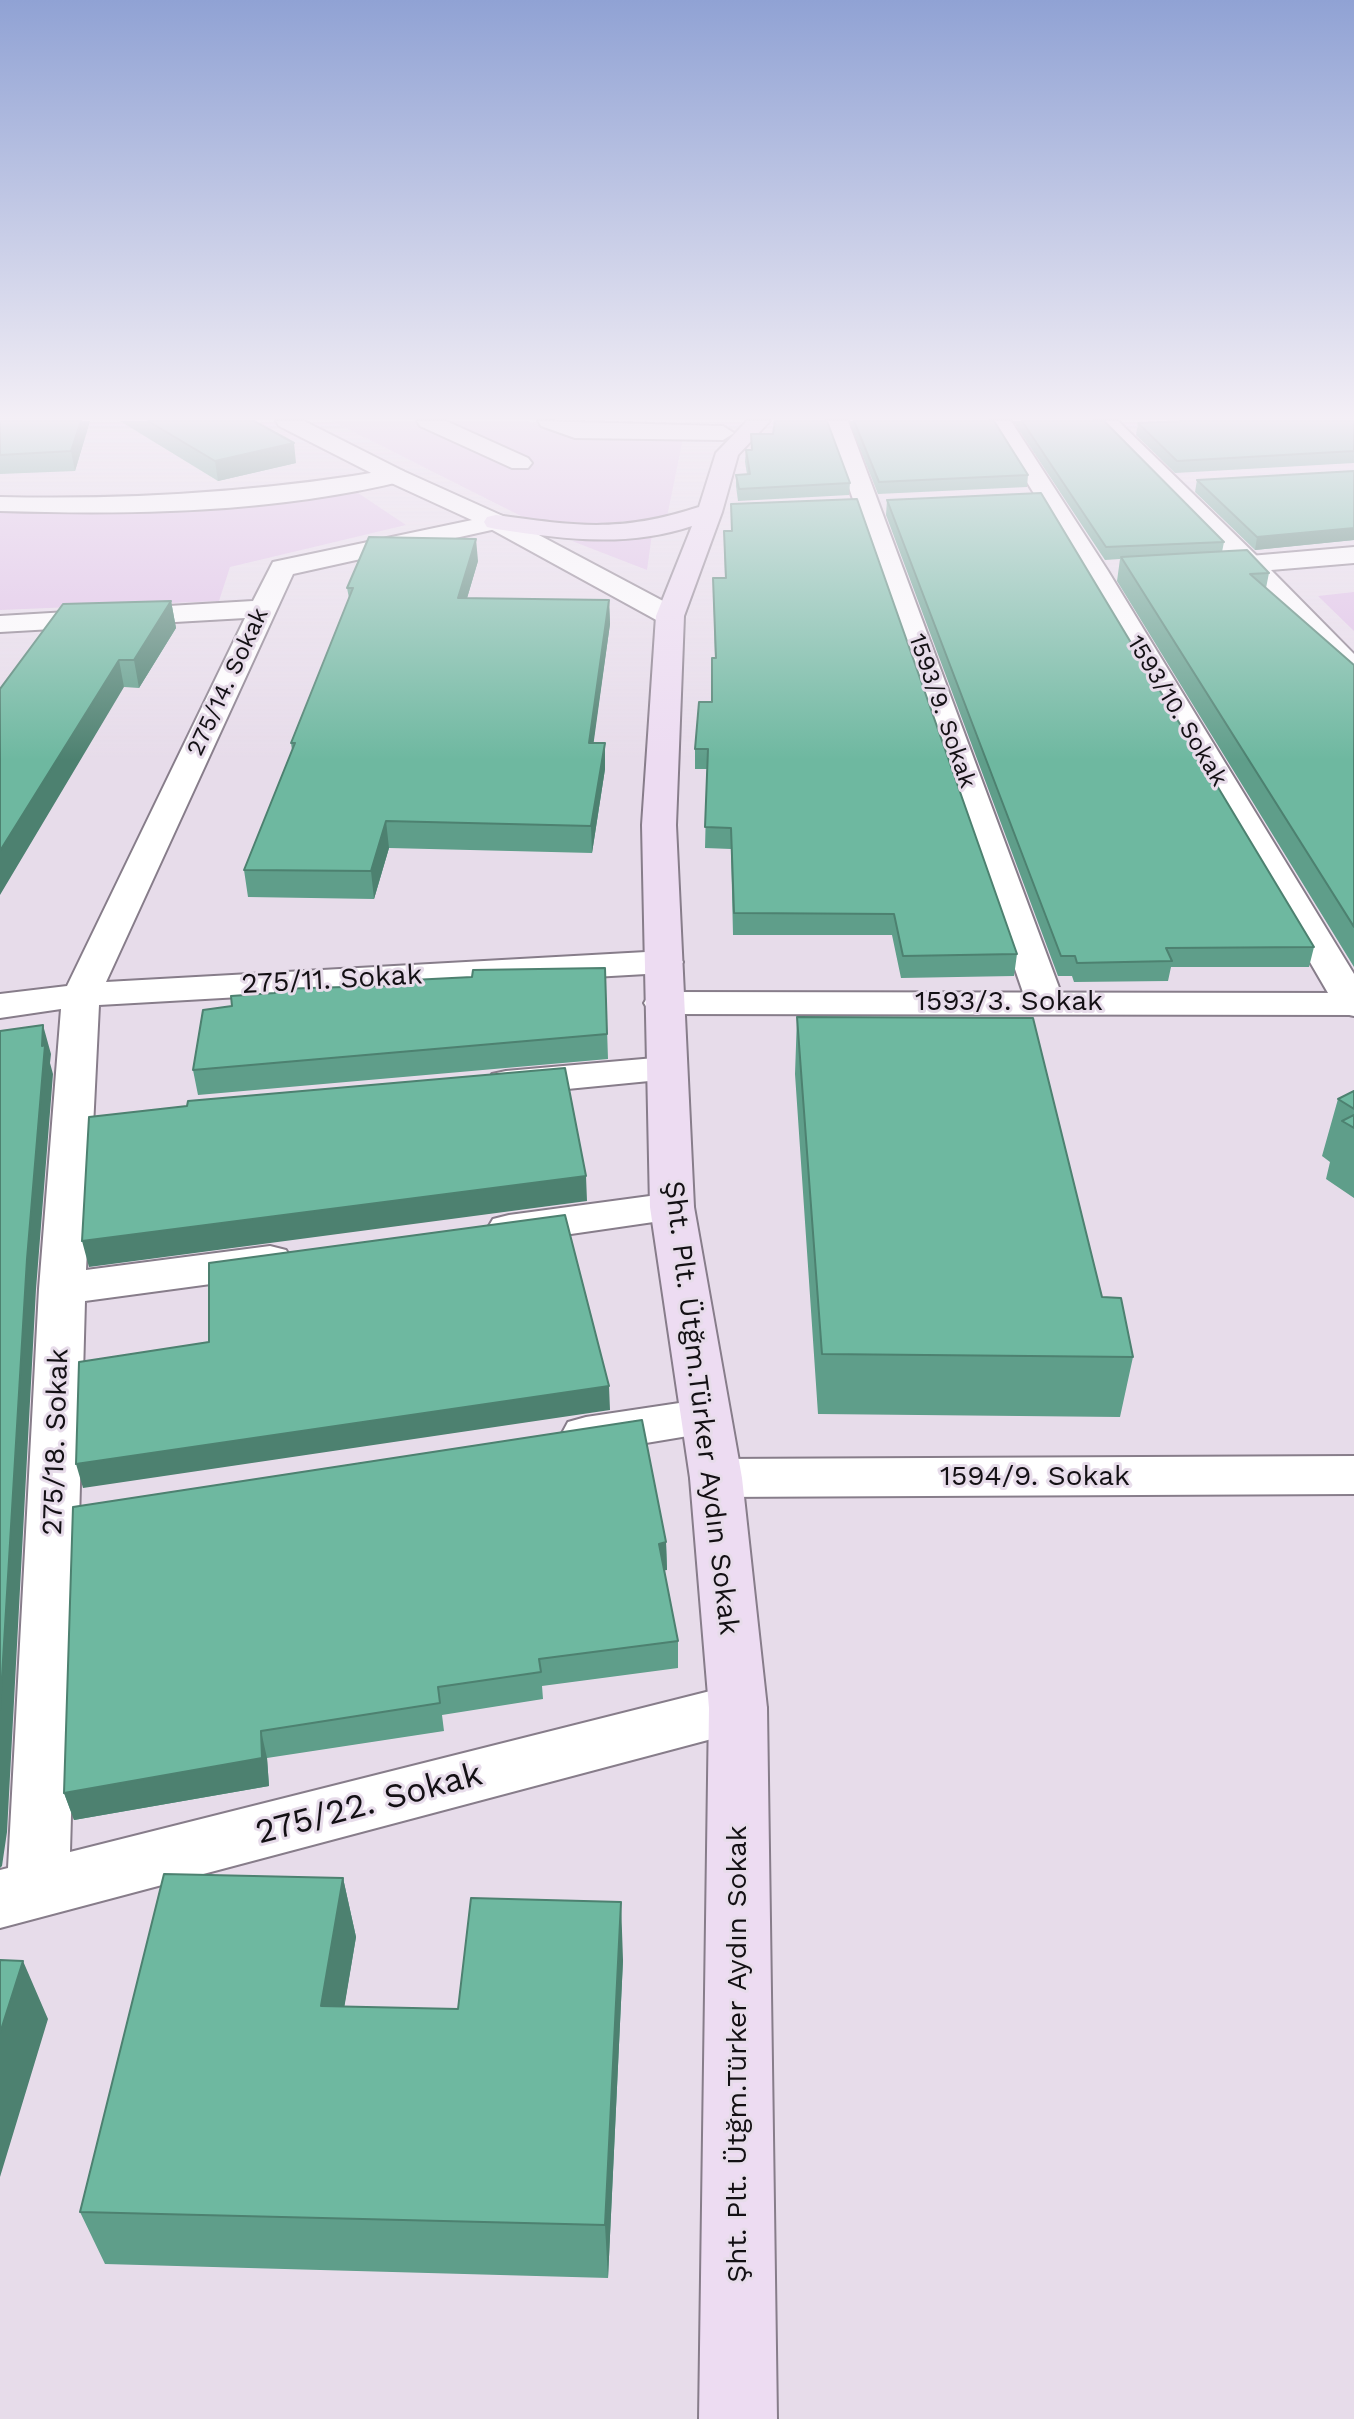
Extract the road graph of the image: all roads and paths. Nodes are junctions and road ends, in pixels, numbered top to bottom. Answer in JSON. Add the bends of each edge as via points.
{"nodes":[{"id":1,"x":441,"y":534,"type":"edge"},
{"id":2,"x":518,"y":534,"type":"edge"},
{"id":3,"x":712,"y":534,"type":"edge"},
{"id":4,"x":880,"y":534,"type":"edge"},
{"id":5,"x":1063,"y":534,"type":"edge"},
{"id":6,"x":1220,"y":534,"type":"edge"},
{"id":7,"x":1354,"y":555,"type":"edge"},
{"id":8,"x":1250,"y":564,"type":"junction"},
{"id":9,"x":1219,"y":566,"type":"edge"},
{"id":10,"x":1126,"y":570,"type":"edge"},
{"id":11,"x":1095,"y":571,"type":"junction"},
{"id":12,"x":263,"y":609,"type":"junction"},
{"id":13,"x":670,"y":616,"type":"junction"},
{"id":14,"x":0,"y":624,"type":"edge"},
{"id":15,"x":1354,"y":670,"type":"edge"},
{"id":16,"x":664,"y":982,"type":"junction"},
{"id":17,"x":81,"y":995,"type":"junction"},
{"id":18,"x":1045,"y":1001,"type":"junction"},
{"id":19,"x":1353,"y":1004,"type":"edge"},
{"id":20,"x":0,"y":1006,"type":"edge"},
{"id":21,"x":666,"y":1069,"type":"junction"},
{"id":22,"x":463,"y":1086,"type":"edge"},
{"id":23,"x":672,"y":1207,"type":"junction"},
{"id":24,"x":469,"y":1234,"type":"edge"},
{"id":25,"x":312,"y":1255,"type":"edge"},
{"id":26,"x":62,"y":1289,"type":"junction"},
{"id":27,"x":706,"y":1417,"type":"junction"},
{"id":28,"x":535,"y":1443,"type":"edge"},
{"id":29,"x":1354,"y":1475,"type":"edge"},
{"id":30,"x":716,"y":1478,"type":"junction"},
{"id":31,"x":738,"y":1708,"type":"junction"},
{"id":32,"x":19,"y":1894,"type":"edge"},
{"id":33,"x":738,"y":2419,"type":"edge"}],
"edges":[{"from":1,"to":12,"type":"street","name":"275/14. Sokak","via":[[282,568]]},
{"from":2,"to":13,"type":"street"},
{"from":3,"to":13,"type":"main road","name":"Şht. Plt. Ütğm.Türker Aydın Sokak"},
{"from":4,"to":18,"type":"street","name":"1593/9. Sokak"},
{"from":5,"to":11,"type":"street","name":"1593/10. Sokak"},
{"from":6,"to":8,"type":"street"},
{"from":7,"to":8,"type":"street"},
{"from":8,"to":9,"type":"street"},
{"from":8,"to":15,"type":"street"},
{"from":10,"to":11,"type":"street"},
{"from":11,"to":19,"type":"street","name":"1593/10. Sokak"},
{"from":12,"to":14,"type":"street"},
{"from":12,"to":17,"type":"street","name":"275/14. Sokak"},
{"from":13,"to":16,"type":"main road","name":"Şht. Plt. Ütğm.Türker Aydın Sokak","via":[[659,825]]},
{"from":16,"to":17,"type":"street","name":"275/11. Sokak"},
{"from":16,"to":18,"type":"street","name":"1593/3. Sokak"},
{"from":16,"to":21,"type":"main road","name":"Şht. Plt. Ütğm.Türker Aydın Sokak"},
{"from":17,"to":20,"type":"street","name":"275/11. Sokak"},
{"from":17,"to":26,"type":"street","name":"275/18. Sokak","via":[[89,1119]]},
{"from":18,"to":19,"type":"street","name":"1593/3. Sokak"},
{"from":21,"to":22,"type":"street"},
{"from":21,"to":23,"type":"main road","name":"Şht. Plt. Ütğm.Türker Aydın Sokak"},
{"from":23,"to":24,"type":"street"},
{"from":23,"to":27,"type":"main road","name":"Şht. Plt. Ütğm.Türker Aydın Sokak"},
{"from":25,"to":26,"type":"street"},
{"from":26,"to":32,"type":"street","name":"275/18. Sokak","via":[[77,1512]]},
{"from":27,"to":28,"type":"street"},
{"from":27,"to":30,"type":"main road","name":"Şht. Plt. Ütğm.Türker Aydın Sokak"},
{"from":29,"to":30,"type":"street","name":"1594/9. Sokak"},
{"from":30,"to":31,"type":"main road","name":"Şht. Plt. Ütğm.Türker Aydın Sokak"},
{"from":31,"to":32,"type":"street","name":"275/22. Sokak"},
{"from":31,"to":33,"type":"main road","name":"Şht. Plt. Ütğm.Türker Aydın Sokak"}]}
